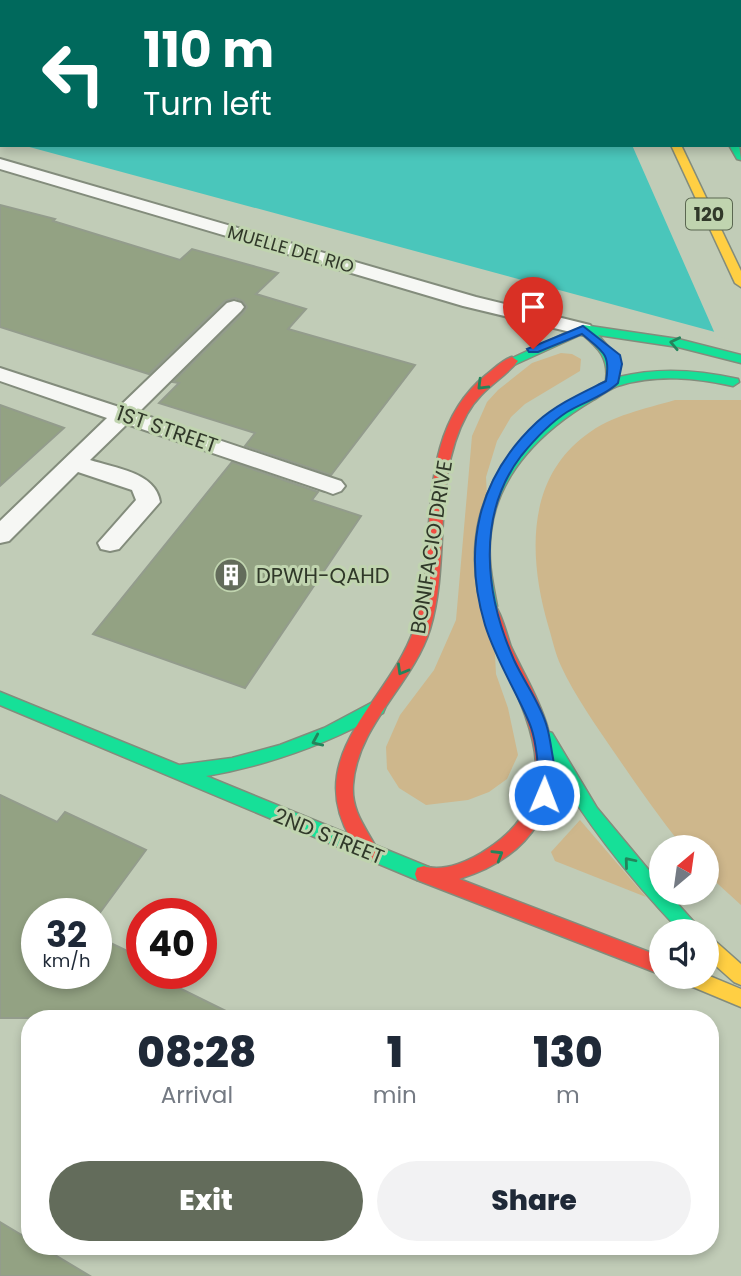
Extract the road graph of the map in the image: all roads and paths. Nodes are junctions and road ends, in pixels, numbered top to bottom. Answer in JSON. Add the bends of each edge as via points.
{"nodes":[{"id":1,"x":677,"y":147,"type":"edge"},
{"id":2,"x":0,"y":164,"type":"edge"},
{"id":3,"x":741,"y":282,"type":"edge"},
{"id":4,"x":233,"y":306,"type":"dead end"},
{"id":5,"x":583,"y":329,"type":"junction"},
{"id":6,"x":741,"y":359,"type":"edge"},
{"id":7,"x":0,"y":374,"type":"edge"},
{"id":8,"x":612,"y":383,"type":"junction"},
{"id":9,"x":741,"y":383,"type":"edge"},
{"id":10,"x":124,"y":414,"type":"junction"},
{"id":11,"x":74,"y":463,"type":"junction"},
{"id":12,"x":333,"y":486,"type":"dead end"},
{"id":13,"x":0,"y":535,"type":"edge"},
{"id":14,"x":110,"y":543,"type":"dead end"},
{"id":15,"x":0,"y":698,"type":"edge"},
{"id":16,"x":377,"y":708,"type":"junction"},
{"id":17,"x":539,"y":725,"type":"junction"},
{"id":18,"x":174,"y":772,"type":"junction"},
{"id":19,"x":370,"y":853,"type":"junction"},
{"id":20,"x":434,"y":878,"type":"junction"},
{"id":21,"x":681,"y":919,"type":"edge"},
{"id":22,"x":719,"y":957,"type":"edge"},
{"id":23,"x":649,"y":961,"type":"edge"},
{"id":24,"x":741,"y":976,"type":"edge"},
{"id":25,"x":719,"y":989,"type":"edge"},
{"id":26,"x":741,"y":998,"type":"edge"}],
"edges":[{"from":1,"to":3,"type":"main road","number":"120"},
{"from":2,"to":5,"type":"lane","name":"MUELLE DEL RIO","via":[[470,302]]},
{"from":4,"to":10,"type":"lane"},
{"from":6,"to":5,"type":"main road","one_way":true,"via":[[678,343]]},
{"from":5,"to":8,"type":"main road","via":[[613,355]]},
{"from":5,"to":16,"type":"main road","name":"BONIFACIO DRIVE","one_way":true,"via":[[511,361],[479,387],[459,414],[442,469],[421,632]]},
{"from":7,"to":10,"type":"lane","name":"1ST STREET"},
{"from":8,"to":9,"type":"main road","via":[[667,371]]},
{"from":8,"to":17,"type":"main road","via":[[563,409],[527,440],[502,474],[481,539],[484,592],[506,659]]},
{"from":10,"to":11,"type":"lane"},
{"from":10,"to":12,"type":"lane","name":"1ST STREET"},
{"from":11,"to":13,"type":"lane"},
{"from":11,"to":14,"type":"lane","via":[[140,485],[147,493],[148,502]]},
{"from":15,"to":18,"type":"main road","name":"2ND STREET"},
{"from":16,"to":18,"type":"main road","one_way":true,"via":[[324,738],[276,756]]},
{"from":16,"to":19,"type":"main road","name":"BONIFACIO DRIVE","via":[[347,767],[343,803]]},
{"from":20,"to":17,"type":"main road","one_way":true,"via":[[480,866],[526,832],[544,795],[547,774]]},
{"from":21,"to":17,"type":"main road","one_way":true,"via":[[591,813]]},
{"from":18,"to":19,"type":"main road","name":"2ND STREET"},
{"from":19,"to":20,"type":"main road","name":"2ND STREET"},
{"from":20,"to":23,"type":"main road","name":"2ND STREET"},
{"from":22,"to":24,"type":"main road"},
{"from":25,"to":26,"type":"main road"}]}
